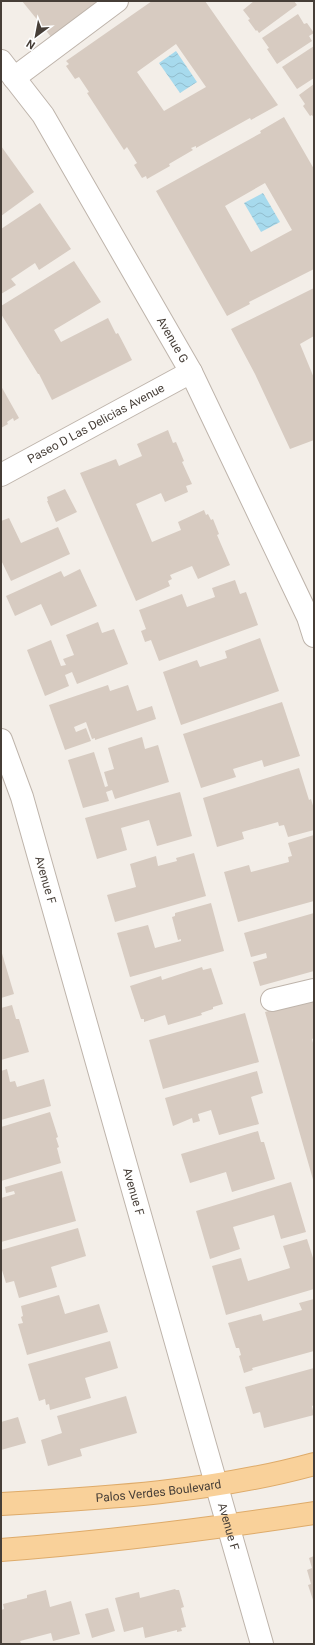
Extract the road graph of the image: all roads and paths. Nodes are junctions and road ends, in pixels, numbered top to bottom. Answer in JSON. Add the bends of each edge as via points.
{"nodes":[{"id":1,"x":117,"y":1,"type":"edge"},
{"id":2,"x":7,"y":70,"type":"edge"},
{"id":3,"x":191,"y":372,"type":"junction"},
{"id":4,"x":1,"y":475,"type":"edge"},
{"id":5,"x":314,"y":636,"type":"edge"},
{"id":6,"x":1,"y":740,"type":"edge"},
{"id":7,"x":314,"y":990,"type":"edge"},
{"id":8,"x":272,"y":1000,"type":"dead end"},
{"id":9,"x":314,"y":1464,"type":"edge"},
{"id":10,"x":216,"y":1485,"type":"junction"},
{"id":11,"x":1,"y":1504,"type":"edge"},
{"id":12,"x":314,"y":1513,"type":"edge"},
{"id":13,"x":228,"y":1526,"type":"junction"},
{"id":14,"x":1,"y":1550,"type":"edge"},
{"id":15,"x":262,"y":1644,"type":"edge"}],
"edges":[{"from":1,"to":2,"type":"street"},
{"from":2,"to":3,"type":"street","name":"Avenue G","via":[[43,115]]},
{"from":3,"to":4,"type":"street","name":"Paseo D Las Delicias Avenue"},
{"from":3,"to":5,"type":"street","name":"Avenue G","via":[[308,617]]},
{"from":6,"to":10,"type":"street","name":"Avenue F","via":[[22,797]]},
{"from":7,"to":8,"type":"street"},
{"from":9,"to":10,"type":"main road","name":"Palos Verdes Boulevard"},
{"from":10,"to":11,"type":"main road","name":"Palos Verdes Boulevard","via":[[121,1497]]},
{"from":10,"to":13,"type":"street","name":"Avenue F"},
{"from":12,"to":13,"type":"main road"},
{"from":13,"to":14,"type":"main road"},
{"from":13,"to":15,"type":"street","name":"Avenue F"}]}
